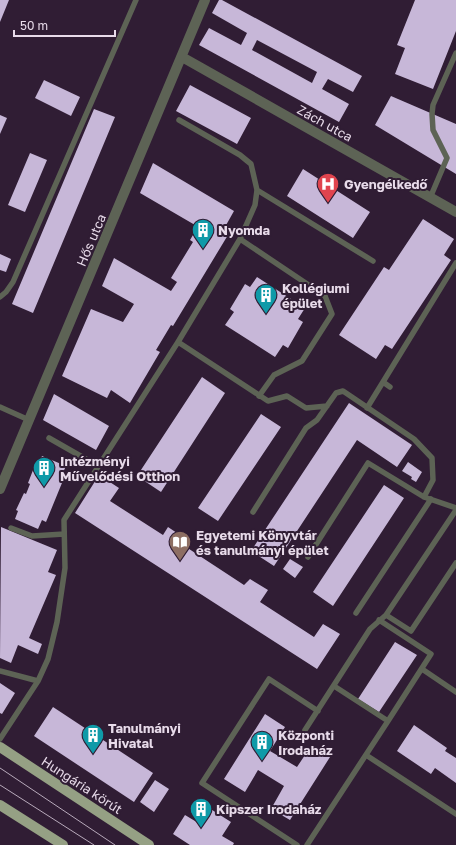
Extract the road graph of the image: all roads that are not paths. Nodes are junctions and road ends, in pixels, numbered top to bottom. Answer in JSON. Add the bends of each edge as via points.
{"nodes":[{"id":1,"x":136,"y":0,"type":"edge"},
{"id":2,"x":205,"y":0,"type":"edge"},
{"id":3,"x":456,"y":53,"type":"edge"},
{"id":4,"x":182,"y":57,"type":"junction"},
{"id":5,"x":179,"y":120,"type":"dead end"},
{"id":6,"x":257,"y":190,"type":"junction"},
{"id":7,"x":430,"y":198,"type":"junction"},
{"id":8,"x":456,"y":212,"type":"edge"},
{"id":9,"x":240,"y":239,"type":"junction"},
{"id":10,"x":373,"y":261,"type":"dead end"},
{"id":11,"x":456,"y":263,"type":"edge"},
{"id":12,"x":0,"y":297,"type":"edge"},
{"id":13,"x":178,"y":342,"type":"junction"},
{"id":14,"x":383,"y":382,"type":"junction"},
{"id":15,"x":390,"y":387,"type":"dead end"},
{"id":16,"x":259,"y":396,"type":"junction"},
{"id":17,"x":327,"y":406,"type":"junction"},
{"id":18,"x":0,"y":408,"type":"edge"},
{"id":19,"x":367,"y":408,"type":"junction"},
{"id":20,"x":29,"y":420,"type":"junction"},
{"id":21,"x":49,"y":438,"type":"dead end"},
{"id":22,"x":98,"y":466,"type":"junction"},
{"id":23,"x":0,"y":489,"type":"edge"},
{"id":24,"x":424,"y":497,"type":"junction"},
{"id":25,"x":431,"y":499,"type":"junction"},
{"id":26,"x":456,"y":509,"type":"edge"},
{"id":27,"x":253,"y":512,"type":"dead end"},
{"id":28,"x":11,"y":528,"type":"dead end"},
{"id":29,"x":64,"y":534,"type":"junction"},
{"id":30,"x":308,"y":557,"type":"dead end"},
{"id":31,"x":456,"y":563,"type":"edge"},
{"id":32,"x":356,"y":613,"type":"dead end"},
{"id":33,"x":386,"y":615,"type":"junction"},
{"id":34,"x":379,"y":620,"type":"junction"},
{"id":35,"x":422,"y":669,"type":"junction"},
{"id":36,"x":0,"y":671,"type":"edge"},
{"id":37,"x":38,"y":682,"type":"junction"},
{"id":38,"x":334,"y":686,"type":"junction"},
{"id":39,"x":456,"y":692,"type":"edge"},
{"id":40,"x":318,"y":711,"type":"junction"},
{"id":41,"x":388,"y":721,"type":"junction"},
{"id":42,"x":306,"y":730,"type":"dead end"},
{"id":43,"x":0,"y":739,"type":"edge"},
{"id":44,"x":0,"y":747,"type":"edge"},
{"id":45,"x":366,"y":755,"type":"junction"},
{"id":46,"x":0,"y":805,"type":"edge"},
{"id":47,"x":456,"y":814,"type":"edge"},
{"id":48,"x":63,"y":845,"type":"edge"},
{"id":49,"x":149,"y":845,"type":"edge"},
{"id":50,"x":297,"y":845,"type":"edge"},
{"id":51,"x":307,"y":845,"type":"edge"}],
"edges":[{"from":1,"to":12,"type":"lane","via":[[13,282]]},
{"from":2,"to":4,"type":"street","name":"Hős utca"},
{"from":3,"to":7,"type":"lane","via":[[433,105],[433,130],[447,158]]},
{"from":4,"to":7,"type":"street","name":"Zách utca"},
{"from":4,"to":20,"type":"street","name":"Hős utca"},
{"from":5,"to":6,"type":"lane","via":[[251,164]]},
{"from":6,"to":9,"type":"lane","via":[[255,205]]},
{"from":6,"to":10,"type":"lane"},
{"from":7,"to":8,"type":"street","name":"Zách utca"},
{"from":9,"to":13,"type":"lane"},
{"from":9,"to":16,"type":"lane","via":[[325,296],[332,314],[302,361],[274,375]]},
{"from":11,"to":14,"type":"lane"},
{"from":13,"to":16,"type":"lane"},
{"from":13,"to":22,"type":"lane"},
{"from":14,"to":15,"type":"lane"},
{"from":14,"to":19,"type":"lane"},
{"from":16,"to":17,"type":"lane","via":[[268,401],[287,396],[306,408]]},
{"from":17,"to":19,"type":"lane","via":[[336,394],[343,391]]},
{"from":17,"to":27,"type":"lane","via":[[317,420],[306,428]]},
{"from":18,"to":20,"type":"lane"},
{"from":19,"to":24,"type":"lane","via":[[414,439],[432,458],[433,480]]},
{"from":20,"to":23,"type":"street","name":"Hős utca"},
{"from":21,"to":22,"type":"lane"},
{"from":22,"to":29,"type":"lane","via":[[64,520]]},
{"from":24,"to":25,"type":"lane"},
{"from":24,"to":30,"type":"lane","via":[[368,463]]},
{"from":25,"to":26,"type":"lane"},
{"from":25,"to":32,"type":"lane"},
{"from":26,"to":33,"type":"lane"},
{"from":28,"to":29,"type":"lane","via":[[32,536]]},
{"from":29,"to":37,"type":"lane","via":[[66,568],[57,622],[48,659]]},
{"from":31,"to":33,"type":"lane","via":[[411,631]]},
{"from":33,"to":34,"type":"lane"},
{"from":34,"to":35,"type":"lane","via":[[431,654]]},
{"from":34,"to":38,"type":"lane","via":[[370,629]]},
{"from":35,"to":39,"type":"lane"},
{"from":35,"to":41,"type":"lane"},
{"from":36,"to":37,"type":"lane"},
{"from":37,"to":43,"type":"lane"},
{"from":38,"to":40,"type":"lane"},
{"from":38,"to":41,"type":"lane"},
{"from":40,"to":42,"type":"lane"},
{"from":40,"to":50,"type":"lane","via":[[270,679],[202,783]]},
{"from":41,"to":45,"type":"lane"},
{"from":44,"to":49,"type":"main road","name":"Hungária körút"},
{"from":45,"to":47,"type":"lane"},
{"from":45,"to":51,"type":"lane"},
{"from":46,"to":48,"type":"main road"}]}
